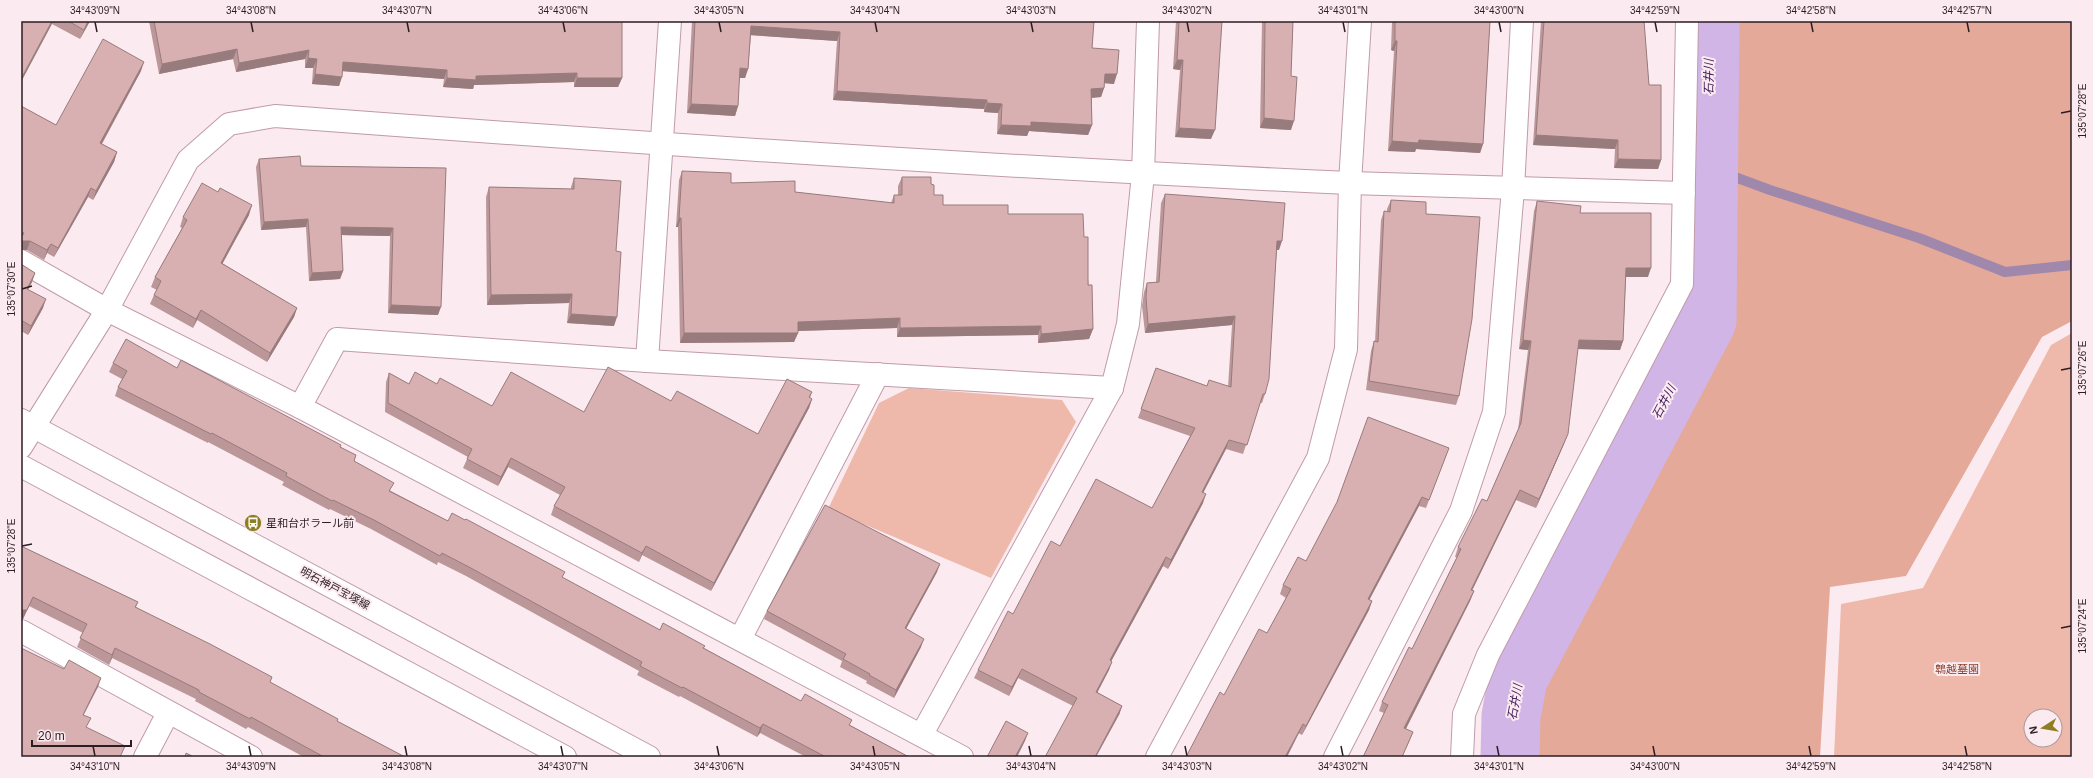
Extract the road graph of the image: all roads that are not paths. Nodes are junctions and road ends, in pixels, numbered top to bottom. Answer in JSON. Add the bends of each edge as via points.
{"nodes":[{"id":1,"x":670,"y":21,"type":"edge"},
{"id":2,"x":1148,"y":21,"type":"edge"},
{"id":3,"x":1360,"y":21,"type":"edge"},
{"id":4,"x":1522,"y":21,"type":"edge"},
{"id":5,"x":1687,"y":21,"type":"edge"},
{"id":6,"x":662,"y":145,"type":"junction"},
{"id":7,"x":1143,"y":174,"type":"junction"},
{"id":8,"x":1350,"y":183,"type":"junction"},
{"id":9,"x":1513,"y":189,"type":"junction"},
{"id":10,"x":1684,"y":193,"type":"junction"},
{"id":11,"x":21,"y":261,"type":"edge"},
{"id":12,"x":107,"y":310,"type":"junction"},
{"id":13,"x":647,"y":361,"type":"junction"},
{"id":14,"x":878,"y":374,"type":"junction"},
{"id":15,"x":1112,"y":388,"type":"junction"},
{"id":16,"x":300,"y":407,"type":"junction"},
{"id":17,"x":28,"y":424,"type":"edge"},
{"id":18,"x":21,"y":448,"type":"edge"},
{"id":19,"x":21,"y":466,"type":"edge"},
{"id":20,"x":21,"y":632,"type":"edge"},
{"id":21,"x":740,"y":639,"type":"junction"},
{"id":22,"x":168,"y":713,"type":"junction"},
{"id":23,"x":922,"y":734,"type":"junction"},
{"id":24,"x":145,"y":757,"type":"edge"},
{"id":25,"x":252,"y":757,"type":"edge"},
{"id":26,"x":565,"y":757,"type":"edge"},
{"id":27,"x":649,"y":757,"type":"edge"},
{"id":28,"x":962,"y":757,"type":"edge"},
{"id":29,"x":1157,"y":757,"type":"edge"},
{"id":30,"x":1335,"y":757,"type":"edge"},
{"id":31,"x":1462,"y":757,"type":"edge"}],
"edges":[{"from":1,"to":6,"type":"street"},
{"from":2,"to":7,"type":"street"},
{"from":3,"to":8,"type":"street"},
{"from":4,"to":9,"type":"street"},
{"from":5,"to":10,"type":"street"},
{"from":6,"to":7,"type":"street"},
{"from":6,"to":12,"type":"street","via":[[275,116],[229,124],[188,160]]},
{"from":6,"to":13,"type":"street"},
{"from":7,"to":8,"type":"street"},
{"from":7,"to":15,"type":"street","via":[[1128,324]]},
{"from":8,"to":9,"type":"street"},
{"from":8,"to":29,"type":"street","via":[[1346,349],[1318,458]]},
{"from":9,"to":10,"type":"street"},
{"from":9,"to":30,"type":"street","via":[[1494,412],[1461,511]]},
{"from":10,"to":31,"type":"street","via":[[1682,284],[1488,655],[1464,714]]},
{"from":11,"to":12,"type":"street"},
{"from":12,"to":16,"type":"street"},
{"from":12,"to":17,"type":"street"},
{"from":13,"to":14,"type":"street"},
{"from":13,"to":16,"type":"street","via":[[337,339]]},
{"from":14,"to":15,"type":"street"},
{"from":14,"to":21,"type":"street"},
{"from":15,"to":23,"type":"street"},
{"from":16,"to":21,"type":"street"},
{"from":17,"to":18,"type":"street"},
{"from":17,"to":27,"type":"street","name":"明石神戸宝塚線"},
{"from":19,"to":26,"type":"street"},
{"from":20,"to":22,"type":"street"},
{"from":21,"to":23,"type":"street"},
{"from":22,"to":24,"type":"street"},
{"from":22,"to":25,"type":"street"},
{"from":23,"to":28,"type":"street"}]}
